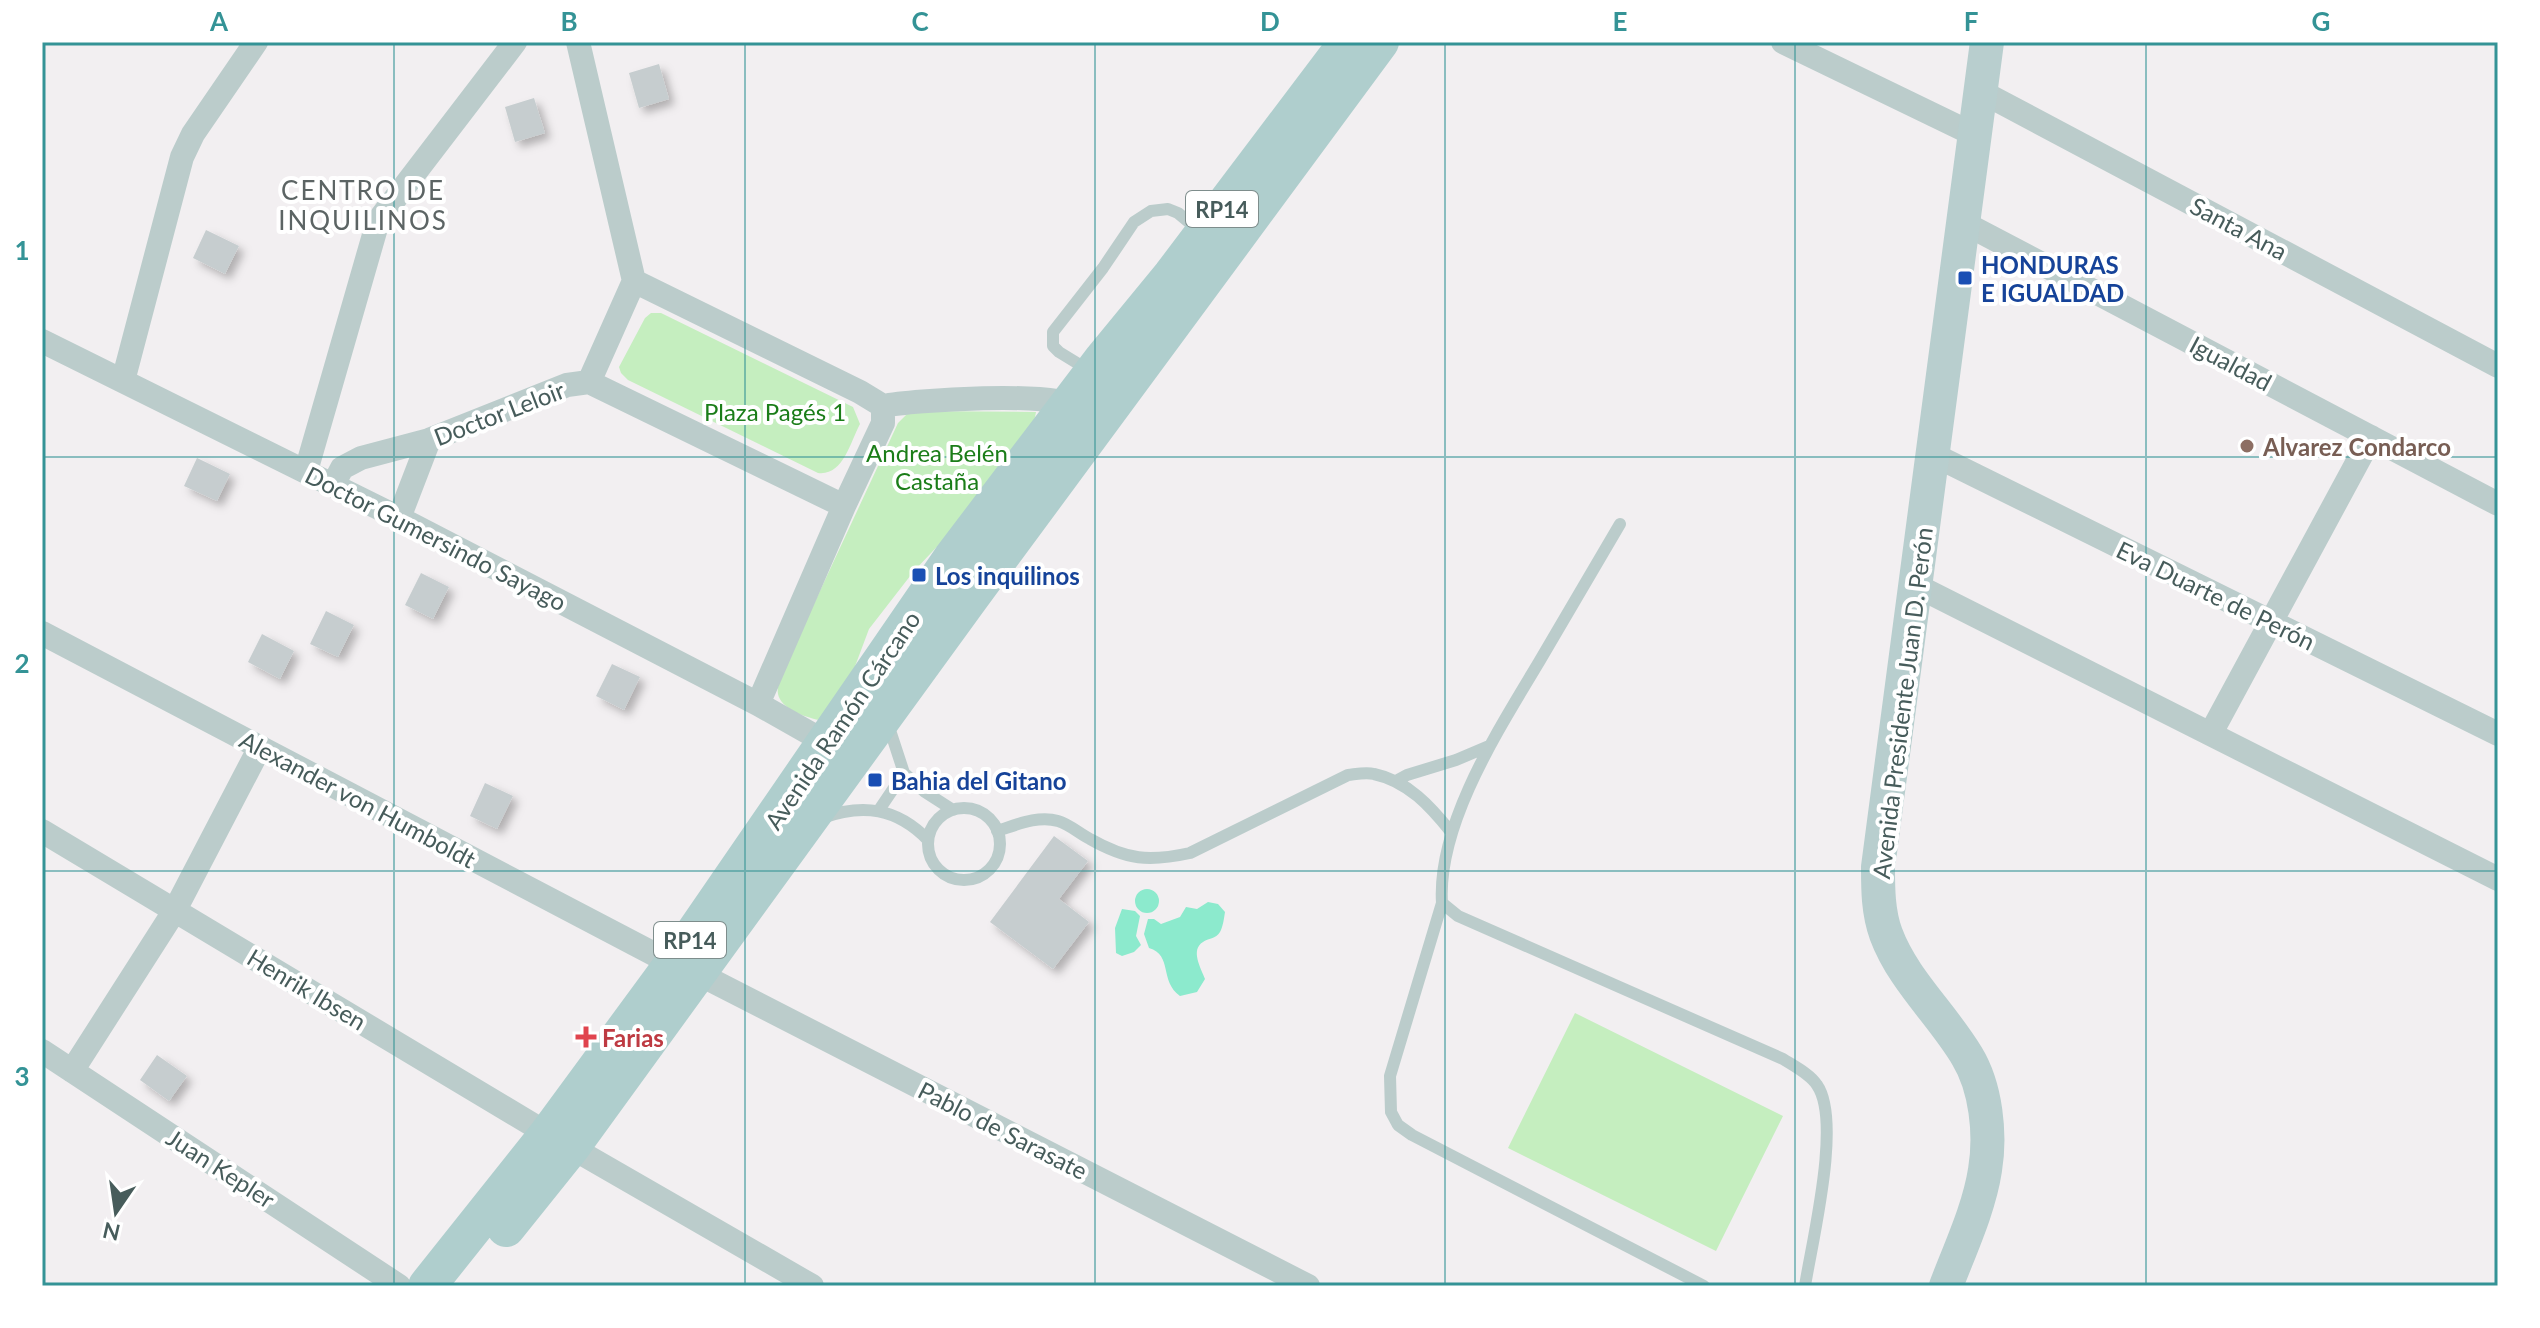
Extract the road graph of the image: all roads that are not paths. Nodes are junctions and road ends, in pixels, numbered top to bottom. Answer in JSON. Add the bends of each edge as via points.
{"nodes":[{"id":1,"x":256,"y":42,"type":"edge"},
{"id":2,"x":515,"y":42,"type":"edge"},
{"id":3,"x":578,"y":42,"type":"edge"},
{"id":4,"x":1348,"y":42,"type":"edge"},
{"id":5,"x":1380,"y":42,"type":"edge"},
{"id":6,"x":1783,"y":42,"type":"edge"},
{"id":7,"x":1987,"y":42,"type":"edge"},
{"id":8,"x":1980,"y":91,"type":"junction"},
{"id":9,"x":1975,"y":135,"type":"junction"},
{"id":10,"x":1964,"y":223,"type":"junction"},
{"id":11,"x":1215,"y":243,"type":"junction"},
{"id":12,"x":634,"y":281,"type":"junction"},
{"id":13,"x":42,"y":341,"type":"edge"},
{"id":14,"x":2498,"y":366,"type":"edge"},
{"id":15,"x":123,"y":381,"type":"junction"},
{"id":16,"x":589,"y":382,"type":"junction"},
{"id":17,"x":1087,"y":400,"type":"junction"},
{"id":18,"x":883,"y":406,"type":"junction"},
{"id":19,"x":2371,"y":437,"type":"junction"},
{"id":20,"x":429,"y":440,"type":"junction"},
{"id":21,"x":1934,"y":455,"type":"junction"},
{"id":22,"x":306,"y":471,"type":"junction"},
{"id":23,"x":333,"y":485,"type":"junction"},
{"id":24,"x":2498,"y":504,"type":"edge"},
{"id":25,"x":844,"y":506,"type":"junction"},
{"id":26,"x":399,"y":518,"type":"junction"},
{"id":27,"x":1620,"y":524,"type":"dead end"},
{"id":28,"x":1915,"y":585,"type":"junction"},
{"id":29,"x":2270,"y":622,"type":"junction"},
{"id":30,"x":42,"y":633,"type":"edge"},
{"id":31,"x":758,"y":704,"type":"junction"},
{"id":32,"x":885,"y":715,"type":"junction"},
{"id":33,"x":2211,"y":733,"type":"junction"},
{"id":34,"x":2498,"y":734,"type":"edge"},
{"id":35,"x":827,"y":743,"type":"junction"},
{"id":36,"x":1489,"y":746,"type":"junction"},
{"id":37,"x":260,"y":747,"type":"junction"},
{"id":38,"x":904,"y":773,"type":"junction"},
{"id":39,"x":1396,"y":781,"type":"junction"},
{"id":40,"x":879,"y":810,"type":"junction"},
{"id":41,"x":953,"y":810,"type":"junction"},
{"id":42,"x":807,"y":823,"type":"junction"},
{"id":43,"x":42,"y":831,"type":"edge"},
{"id":44,"x":997,"y":831,"type":"junction"},
{"id":45,"x":1451,"y":832,"type":"junction"},
{"id":46,"x":928,"y":840,"type":"junction"},
{"id":47,"x":2498,"y":879,"type":"edge"},
{"id":48,"x":1442,"y":903,"type":"junction"},
{"id":49,"x":175,"y":910,"type":"junction"},
{"id":50,"x":686,"y":969,"type":"junction"},
{"id":51,"x":42,"y":1051,"type":"edge"},
{"id":52,"x":72,"y":1071,"type":"junction"},
{"id":53,"x":560,"y":1141,"type":"junction"},
{"id":54,"x":399,"y":1286,"type":"edge"},
{"id":55,"x":427,"y":1286,"type":"edge"},
{"id":56,"x":459,"y":1286,"type":"edge"},
{"id":57,"x":812,"y":1286,"type":"edge"},
{"id":58,"x":1308,"y":1286,"type":"edge"},
{"id":59,"x":1704,"y":1286,"type":"edge"},
{"id":60,"x":1805,"y":1286,"type":"edge"},
{"id":61,"x":1946,"y":1286,"type":"edge"}],
"edges":[{"from":1,"to":15,"type":"street","via":[[182,157]]},
{"from":2,"to":22,"type":"street","via":[[378,221]]},
{"from":3,"to":12,"type":"street"},
{"from":4,"to":11,"type":"main road","name":"Avenida Ramón Cárcano","number":"RP14"},
{"from":5,"to":11,"type":"main road","number":"RP14"},
{"from":6,"to":9,"type":"street"},
{"from":7,"to":8,"type":"main road","name":"Avenida Presidente Juan D. Perón"},
{"from":8,"to":9,"type":"main road","name":"Avenida Presidente Juan D. Perón"},
{"from":8,"to":14,"type":"street","name":"Santa Ana"},
{"from":9,"to":10,"type":"main road","name":"Avenida Presidente Juan D. Perón"},
{"from":10,"to":19,"type":"street","name":"Igualdad"},
{"from":10,"to":21,"type":"main road","name":"Avenida Presidente Juan D. Perón"},
{"from":11,"to":17,"type":"main road","name":"Avenida Ramón Cárcano","number":"RP14"},
{"from":11,"to":17,"type":"main road","name":"Avenida Ramón Cárcano","number":"RP14"},
{"from":11,"to":17,"type":"lane","via":[[1168,209],[1151,211],[1134,222],[1053,332],[1053,346]]},
{"from":12,"to":16,"type":"street"},
{"from":12,"to":18,"type":"street"},
{"from":13,"to":15,"type":"street","name":"Doctor Gumersindo Sayago"},
{"from":15,"to":22,"type":"street","name":"Doctor Gumersindo Sayago"},
{"from":16,"to":20,"type":"street","name":"Doctor Leloir","via":[[567,385]]},
{"from":16,"to":25,"type":"street","name":"Doctor Leloir"},
{"from":17,"to":18,"type":"street","via":[[909,401]]},
{"from":17,"to":32,"type":"main road","name":"Avenida Ramón Cárcano","number":"RP14","via":[[969,599]]},
{"from":17,"to":35,"type":"main road","name":"Avenida Ramón Cárcano","number":"RP14","via":[[952,558]]},
{"from":18,"to":25,"type":"street","via":[[883,423]]},
{"from":19,"to":24,"type":"street","name":"Igualdad"},
{"from":19,"to":29,"type":"street"},
{"from":20,"to":23,"type":"street","name":"Doctor Leloir","via":[[361,458],[342,468]]},
{"from":20,"to":26,"type":"street"},
{"from":21,"to":28,"type":"main road","name":"Avenida Presidente Juan D. Perón"},
{"from":21,"to":29,"type":"street","name":"Eva Duarte de Perón"},
{"from":22,"to":23,"type":"street","name":"Doctor Gumersindo Sayago"},
{"from":23,"to":26,"type":"street","name":"Doctor Gumersindo Sayago"},
{"from":25,"to":31,"type":"street"},
{"from":26,"to":31,"type":"street","name":"Doctor Gumersindo Sayago"},
{"from":27,"to":36,"type":"lane"},
{"from":28,"to":33,"type":"street"},
{"from":28,"to":61,"type":"main road","name":"Avenida Presidente Juan D. Perón","via":[[1878,901],[1898,962],[1968,1057],[1984,1109],[1985,1170]]},
{"from":29,"to":33,"type":"street"},
{"from":29,"to":34,"type":"street","name":"Eva Duarte de Perón"},
{"from":30,"to":37,"type":"street","name":"Alexander von Humboldt"},
{"from":31,"to":35,"type":"street","name":"Doctor Gumersindo Sayago"},
{"from":32,"to":38,"type":"lane"},
{"from":32,"to":42,"type":"main road","name":"Avenida Ramón Cárcano","number":"RP14"},
{"from":33,"to":47,"type":"street"},
{"from":35,"to":50,"type":"main road","name":"Avenida Ramón Cárcano","number":"RP14"},
{"from":36,"to":39,"type":"lane"},
{"from":36,"to":45,"type":"lane"},
{"from":37,"to":49,"type":"street"},
{"from":37,"to":50,"type":"street","name":"Alexander von Humboldt"},
{"from":38,"to":40,"type":"lane"},
{"from":38,"to":41,"type":"lane"},
{"from":39,"to":44,"type":"lane","via":[[1372,773],[1348,775],[1190,853],[1163,859],[1112,852],[1057,821],[1034,820]]},
{"from":39,"to":45,"type":"lane","via":[[1430,806]]},
{"from":40,"to":42,"type":"lane","via":[[832,814]]},
{"from":40,"to":46,"type":"lane","via":[[912,824]]},
{"from":41,"to":44,"type":"lane","via":[[984,814]]},
{"from":41,"to":46,"type":"lane","via":[[936,821]]},
{"from":42,"to":50,"type":"main road","name":"Avenida Ramón Cárcano","number":"RP14"},
{"from":43,"to":49,"type":"street","name":"Henrik Ibsen"},
{"from":44,"to":46,"type":"lane","via":[[998,855],[985,874],[974,879],[951,878],[940,871],[932,862]]},
{"from":45,"to":48,"type":"lane"},
{"from":48,"to":59,"type":"lane","via":[[1390,1076],[1391,1112],[1398,1125]]},
{"from":48,"to":60,"type":"lane","via":[[1458,916],[1783,1059],[1817,1084],[1827,1108],[1828,1143]]},
{"from":49,"to":52,"type":"street"},
{"from":49,"to":53,"type":"street","name":"Henrik Ibsen"},
{"from":50,"to":53,"type":"main road","name":"Avenida Ramón Cárcano","number":"RP14"},
{"from":50,"to":58,"type":"street","name":"Pablo de Sarasate"},
{"from":51,"to":52,"type":"street","name":"Juan Kepler"},
{"from":52,"to":54,"type":"street","name":"Juan Kepler"},
{"from":53,"to":55,"type":"main road","name":"Avenida Ramón Cárcano","number":"RP14"},
{"from":53,"to":56,"type":"main road","name":"Avenida Ramón Cárcano","number":"RP14"},
{"from":53,"to":57,"type":"street","name":"Henrik Ibsen"}]}
